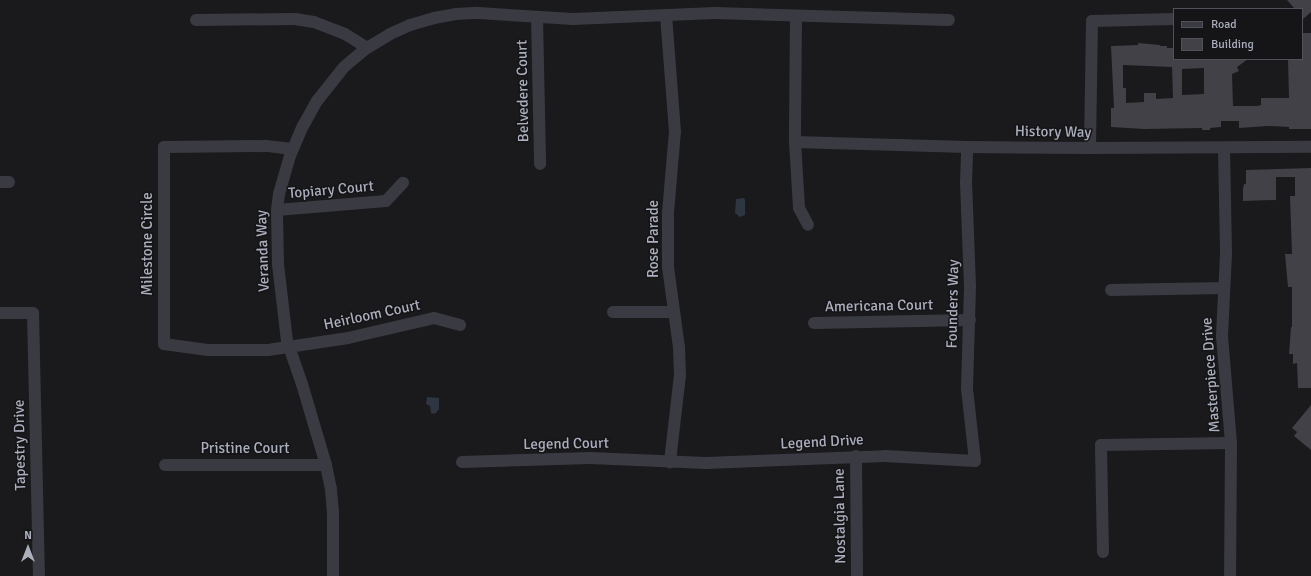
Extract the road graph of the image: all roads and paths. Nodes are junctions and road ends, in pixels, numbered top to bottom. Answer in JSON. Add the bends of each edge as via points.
{"nodes":[{"id":1,"x":666,"y":15,"type":"junction"},
{"id":2,"x":796,"y":16,"type":"junction"},
{"id":3,"x":538,"y":17,"type":"junction"},
{"id":4,"x":1173,"y":19,"type":"edge"},
{"id":5,"x":196,"y":20,"type":"dead end"},
{"id":6,"x":949,"y":20,"type":"dead end"},
{"id":7,"x":367,"y":48,"type":"junction"},
{"id":8,"x":795,"y":142,"type":"junction"},
{"id":9,"x":967,"y":147,"type":"junction"},
{"id":10,"x":1311,"y":147,"type":"edge"},
{"id":11,"x":1090,"y":148,"type":"junction"},
{"id":12,"x":1224,"y":148,"type":"junction"},
{"id":13,"x":292,"y":149,"type":"junction"},
{"id":14,"x":540,"y":164,"type":"dead end"},
{"id":15,"x":403,"y":183,"type":"dead end"},
{"id":16,"x":277,"y":210,"type":"junction"},
{"id":17,"x":808,"y":225,"type":"dead end"},
{"id":18,"x":1224,"y":288,"type":"junction"},
{"id":19,"x":1111,"y":290,"type":"dead end"},
{"id":20,"x":613,"y":312,"type":"dead end"},
{"id":21,"x":674,"y":312,"type":"junction"},
{"id":22,"x":0,"y":313,"type":"edge"},
{"id":23,"x":970,"y":320,"type":"junction"},
{"id":24,"x":814,"y":323,"type":"dead end"},
{"id":25,"x":460,"y":325,"type":"dead end"},
{"id":26,"x":289,"y":348,"type":"junction"},
{"id":27,"x":1231,"y":442,"type":"junction"},
{"id":28,"x":856,"y":456,"type":"junction"},
{"id":29,"x":975,"y":461,"type":"joint"},
{"id":30,"x":462,"y":462,"type":"dead end"},
{"id":31,"x":670,"y":462,"type":"junction"},
{"id":32,"x":326,"y":464,"type":"junction"},
{"id":33,"x":165,"y":465,"type":"dead end"},
{"id":34,"x":1103,"y":552,"type":"dead end"},
{"id":35,"x":39,"y":576,"type":"edge"},
{"id":36,"x":333,"y":576,"type":"edge"},
{"id":37,"x":857,"y":576,"type":"edge"},
{"id":38,"x":1230,"y":576,"type":"edge"}],
"edges":[{"from":1,"to":2,"type":"street","name":"Veranda Way","via":[[715,13]]},
{"from":1,"to":3,"type":"street","name":"Veranda Way","via":[[573,19]]},
{"from":1,"to":21,"type":"street","name":"Rose Parade","via":[[675,131],[667,239]]},
{"from":2,"to":6,"type":"street","name":"Veranda Way"},
{"from":2,"to":8,"type":"street"},
{"from":3,"to":7,"type":"street","name":"Veranda Way","via":[[456,14],[434,18],[397,31]]},
{"from":3,"to":14,"type":"street","name":"Belvedere Court"},
{"from":4,"to":11,"type":"street","via":[[1092,21]]},
{"from":5,"to":7,"type":"street","via":[[295,19],[314,22],[345,34]]},
{"from":7,"to":13,"type":"street","name":"Veranda Way","via":[[344,68],[316,101]]},
{"from":8,"to":9,"type":"street","name":"History Way"},
{"from":8,"to":17,"type":"street","via":[[799,208]]},
{"from":9,"to":11,"type":"street","name":"History Way"},
{"from":9,"to":23,"type":"street","name":"Founders Way"},
{"from":10,"to":12,"type":"street","name":"History Way"},
{"from":11,"to":12,"type":"street","name":"History Way"},
{"from":12,"to":18,"type":"street","name":"Masterpiece Drive"},
{"from":13,"to":16,"type":"street","name":"Veranda Way"},
{"from":13,"to":26,"type":"street","name":"Milestone Circle","via":[[266,146],[164,147],[164,344],[230,351]]},
{"from":15,"to":16,"type":"street","name":"Topiary Court","via":[[386,201]]},
{"from":16,"to":26,"type":"street","name":"Veranda Way","via":[[278,264]]},
{"from":18,"to":19,"type":"street"},
{"from":18,"to":27,"type":"street","name":"Masterpiece Drive","via":[[1222,336]]},
{"from":20,"to":21,"type":"street"},
{"from":21,"to":31,"type":"street","name":"Rose Parade","via":[[680,375]]},
{"from":22,"to":35,"type":"street","name":"Tapestry Drive","via":[[33,313]]},
{"from":23,"to":24,"type":"street","name":"Americana Court"},
{"from":23,"to":29,"type":"street","name":"Founders Way","via":[[967,388]]},
{"from":25,"to":26,"type":"street","name":"Heirloom Court","via":[[434,318],[377,332]]},
{"from":26,"to":32,"type":"street","name":"Veranda Way"},
{"from":27,"to":34,"type":"street","via":[[1101,445]]},
{"from":27,"to":38,"type":"street","name":"Masterpiece Drive"},
{"from":28,"to":29,"type":"street","name":"Legend Drive"},
{"from":28,"to":31,"type":"street","name":"Legend Drive","via":[[741,462]]},
{"from":28,"to":37,"type":"street","name":"Nostalgia Lane"},
{"from":30,"to":31,"type":"street","name":"Legend Court","via":[[590,458]]},
{"from":32,"to":33,"type":"street","name":"Pristine Court"},
{"from":32,"to":36,"type":"street","name":"Veranda Way","via":[[333,513]]}]}
